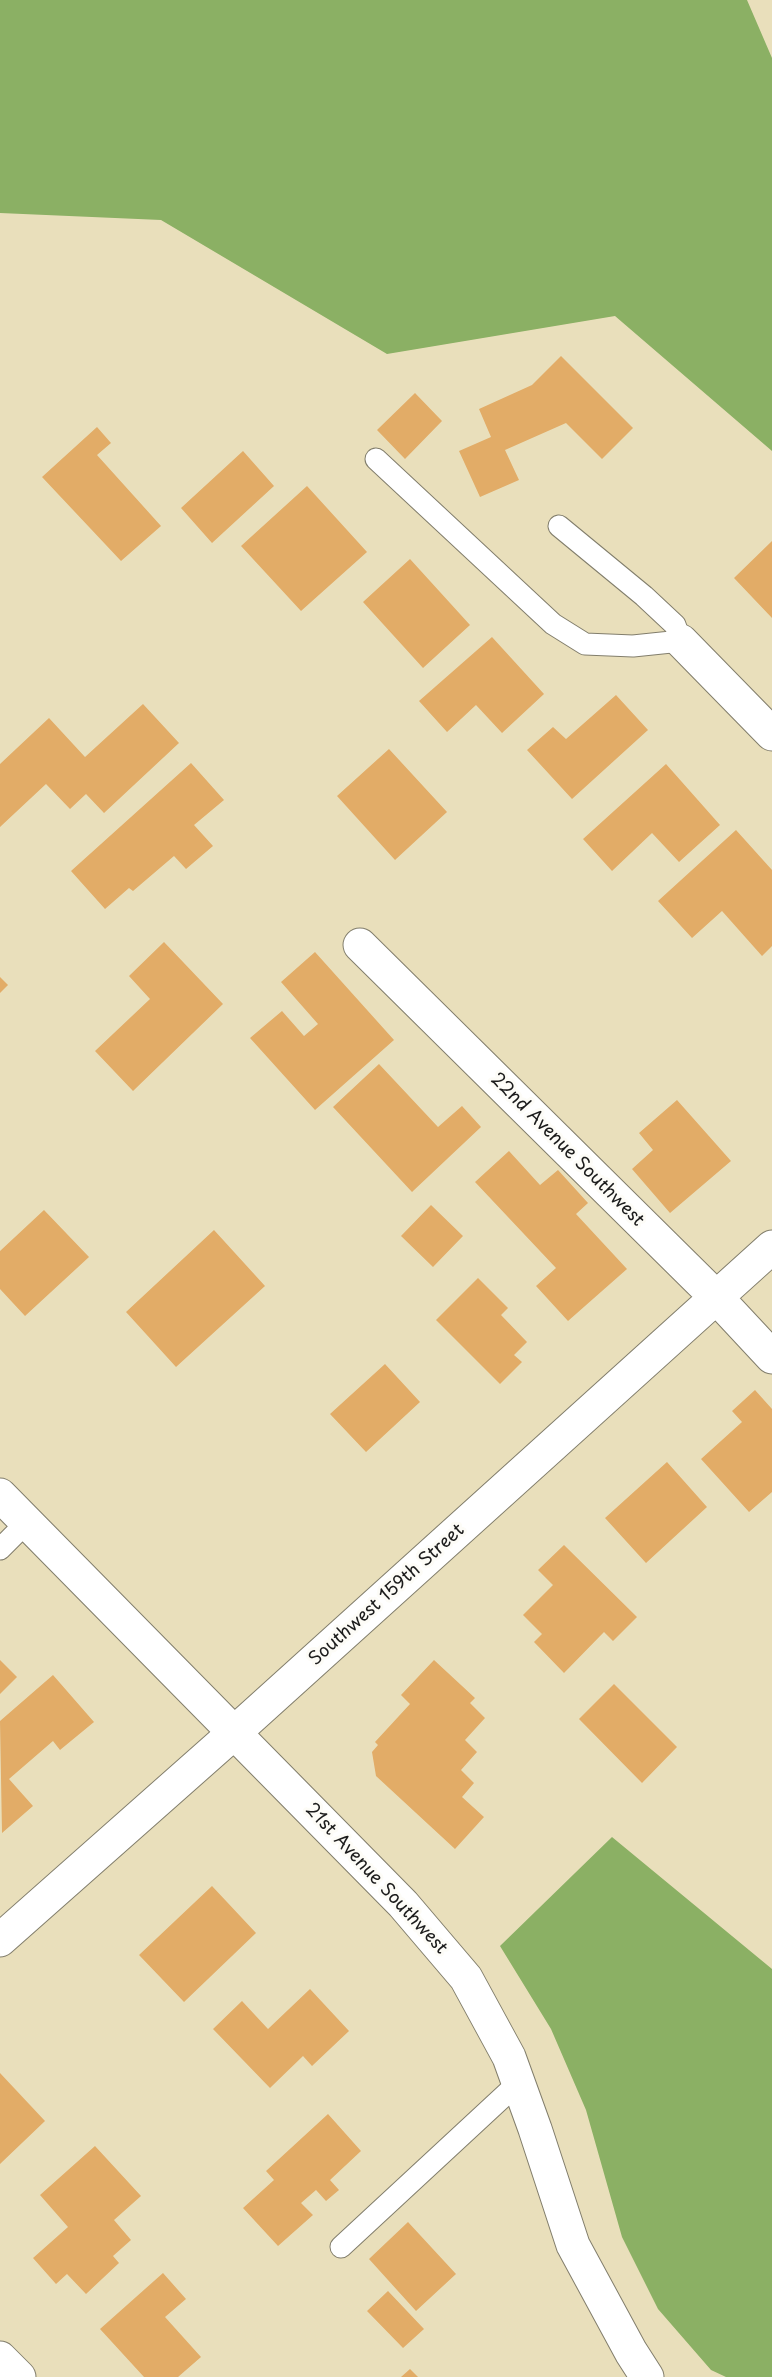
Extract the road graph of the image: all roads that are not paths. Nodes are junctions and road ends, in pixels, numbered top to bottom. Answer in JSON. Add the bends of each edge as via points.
{"nodes":[{"id":1,"x":376,"y":459,"type":"dead end"},
{"id":2,"x":559,"y":526,"type":"dead end"},
{"id":3,"x":681,"y":641,"type":"junction"},
{"id":4,"x":772,"y":734,"type":"edge"},
{"id":5,"x":360,"y":945,"type":"dead end"},
{"id":6,"x":772,"y":1247,"type":"edge"},
{"id":7,"x":717,"y":1298,"type":"junction"},
{"id":8,"x":772,"y":1358,"type":"edge"},
{"id":9,"x":0,"y":1495,"type":"edge"},
{"id":10,"x":27,"y":1522,"type":"junction"},
{"id":11,"x":0,"y":1549,"type":"edge"},
{"id":12,"x":235,"y":1732,"type":"junction"},
{"id":13,"x":0,"y":1940,"type":"edge"},
{"id":14,"x":518,"y":2083,"type":"junction"},
{"id":15,"x":341,"y":2247,"type":"dead end"},
{"id":16,"x":0,"y":2358,"type":"edge"},
{"id":17,"x":19,"y":2377,"type":"edge"},
{"id":18,"x":646,"y":2377,"type":"edge"}],
"edges":[{"from":1,"to":3,"type":"lane","via":[[553,624],[585,644],[633,646]]},
{"from":2,"to":3,"type":"lane","via":[[675,625]]},
{"from":3,"to":4,"type":"street"},
{"from":5,"to":7,"type":"street","name":"22nd Avenue Southwest"},
{"from":6,"to":7,"type":"street","name":"Southwest 159th Street"},
{"from":7,"to":8,"type":"street","name":"22nd Avenue Southwest"},
{"from":7,"to":12,"type":"street","name":"Southwest 159th Street"},
{"from":9,"to":10,"type":"street","name":"21st Avenue Southwest"},
{"from":10,"to":11,"type":"lane"},
{"from":10,"to":12,"type":"street","name":"21st Avenue Southwest"},
{"from":12,"to":13,"type":"street","name":"Southwest 159th Street"},
{"from":12,"to":14,"type":"street","name":"21st Avenue Southwest","via":[[403,1904],[466,1978]]},
{"from":14,"to":15,"type":"lane"},
{"from":14,"to":18,"type":"street","name":"21st Avenue Southwest","via":[[573,2246]]},
{"from":16,"to":17,"type":"street"}]}
